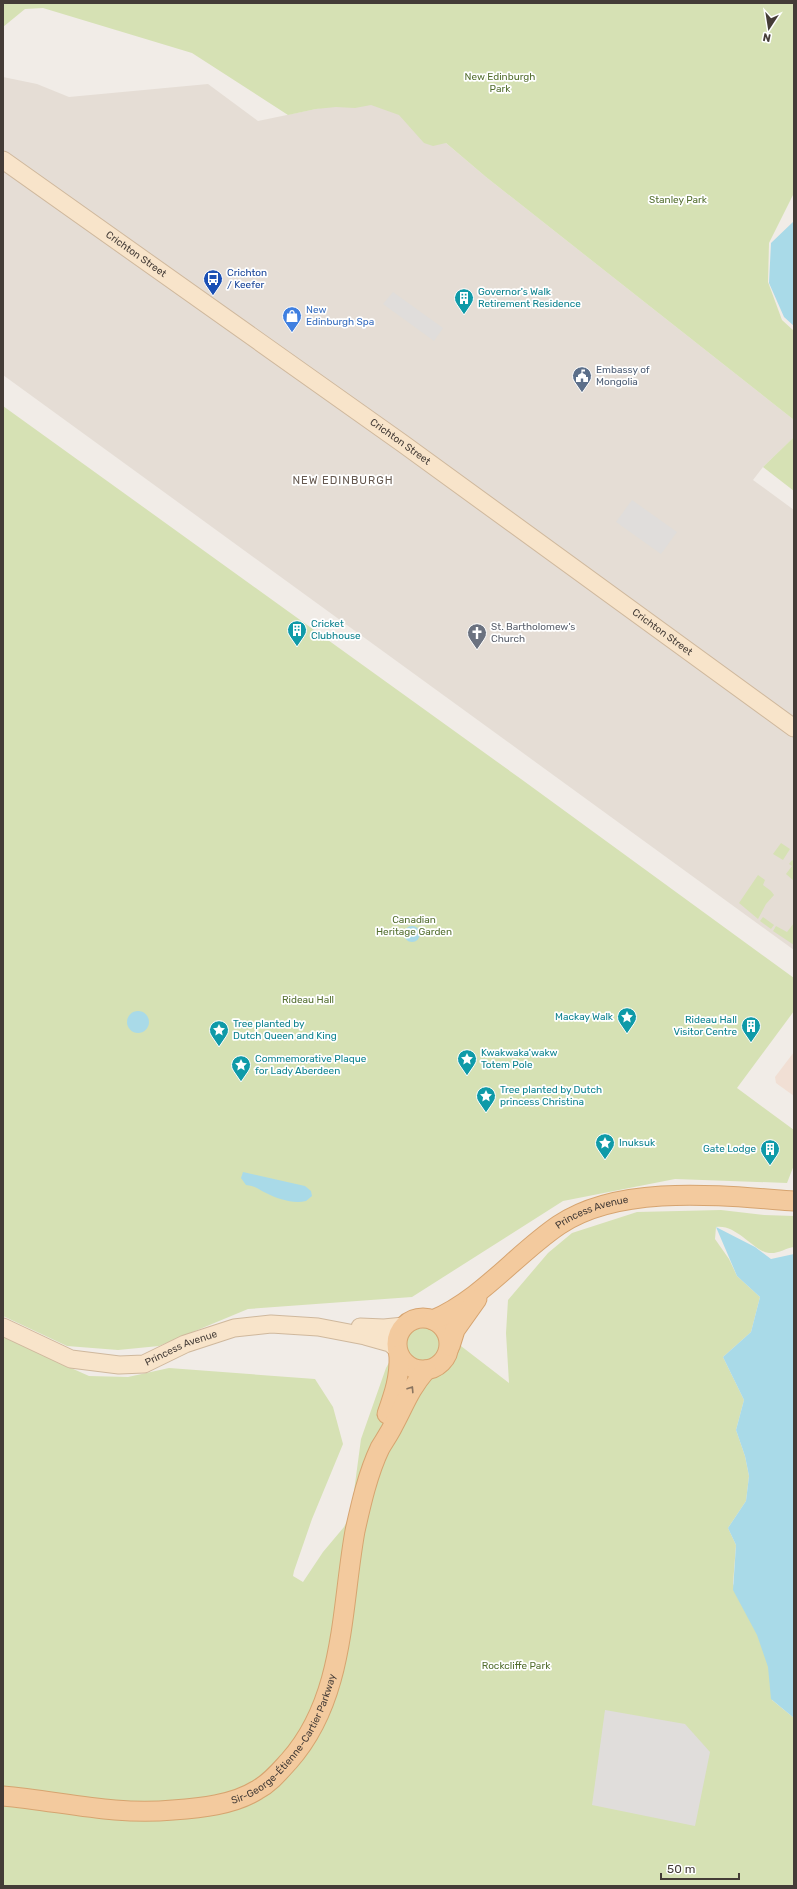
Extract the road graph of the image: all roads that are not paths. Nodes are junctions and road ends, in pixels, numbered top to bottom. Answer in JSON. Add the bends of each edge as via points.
{"nodes":[{"id":1,"x":3,"y":160,"type":"edge"},
{"id":2,"x":794,"y":728,"type":"edge"},
{"id":3,"x":794,"y":1194,"type":"edge"},
{"id":4,"x":711,"y":1195,"type":"junction"},
{"id":5,"x":794,"y":1201,"type":"edge"},
{"id":6,"x":493,"y":1280,"type":"junction"},
{"id":7,"x":433,"y":1320,"type":"junction"},
{"id":8,"x":404,"y":1326,"type":"junction"},
{"id":9,"x":3,"y":1327,"type":"edge"},
{"id":10,"x":318,"y":1327,"type":"junction"},
{"id":11,"x":450,"y":1346,"type":"junction"},
{"id":12,"x":398,"y":1352,"type":"junction"},
{"id":13,"x":426,"y":1370,"type":"junction"},
{"id":14,"x":380,"y":1449,"type":"junction"},
{"id":15,"x":3,"y":1796,"type":"edge"}],
"edges":[{"from":1,"to":2,"type":"street","name":"Crichton Street","via":[[402,443]]},
{"from":3,"to":4,"type":"main road","name":"Princess Avenue"},
{"from":4,"to":5,"type":"main road","name":"Princess Avenue"},
{"from":4,"to":6,"type":"main road","name":"Princess Avenue","via":[[643,1199],[589,1211],[560,1224]]},
{"from":6,"to":7,"type":"main road","name":"Princess Avenue","via":[[453,1310]]},
{"from":6,"to":11,"type":"main road","name":"Princess Avenue","via":[[462,1319]]},
{"from":7,"to":8,"type":"main road","via":[[418,1318]]},
{"from":7,"to":11,"type":"main road","via":[[446,1330]]},
{"from":8,"to":10,"type":"street","name":"Princess Avenue"},
{"from":8,"to":12,"type":"main road","via":[[398,1337]]},
{"from":9,"to":10,"type":"street","name":"Princess Avenue","via":[[71,1359],[119,1365],[144,1364],[185,1344],[234,1328],[271,1324]]},
{"from":10,"to":12,"type":"street","name":"Princess Avenue","via":[[378,1339],[390,1343]]},
{"from":11,"to":13,"type":"main road","via":[[441,1364]]},
{"from":12,"to":13,"type":"main road","via":[[410,1367]]},
{"from":12,"to":14,"type":"main road","name":"Sir-George-Étienne-Cartier Parkway","via":[[400,1373],[383,1423]]},
{"from":14,"to":13,"type":"main road","name":"Sir-George-Étienne-Cartier Parkway","one_way":true,"via":[[410,1390]]},
{"from":14,"to":15,"type":"main road","name":"Sir-George-Étienne-Cartier Parkway","via":[[356,1529],[343,1623],[332,1678],[316,1720],[304,1741],[275,1777],[256,1791],[236,1799],[172,1810],[120,1811]]}]}
